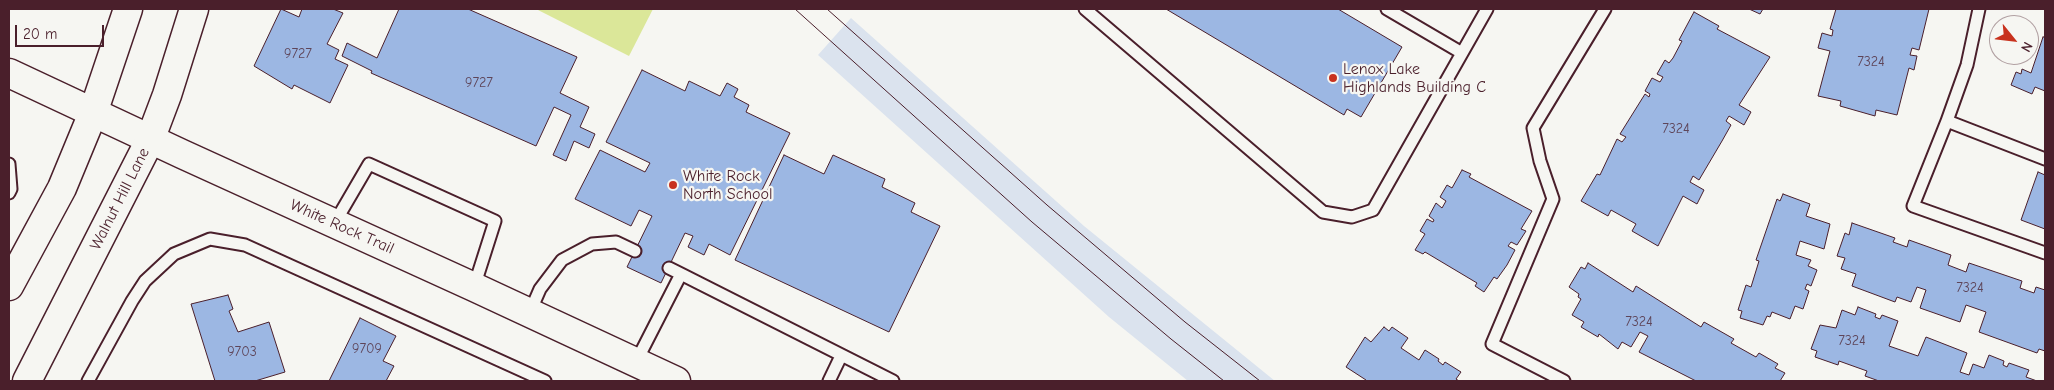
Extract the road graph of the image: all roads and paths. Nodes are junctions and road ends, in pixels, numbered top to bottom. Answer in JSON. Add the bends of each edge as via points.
{"nodes":[{"id":1,"x":128,"y":9,"type":"edge"},
{"id":2,"x":194,"y":9,"type":"edge"},
{"id":3,"x":1085,"y":9,"type":"edge"},
{"id":4,"x":1387,"y":9,"type":"edge"},
{"id":5,"x":1487,"y":9,"type":"edge"},
{"id":6,"x":1606,"y":9,"type":"edge"},
{"id":7,"x":1979,"y":9,"type":"edge"},
{"id":8,"x":1462,"y":53,"type":"junction"},
{"id":9,"x":9,"y":73,"type":"edge"},
{"id":10,"x":94,"y":113,"type":"junction"},
{"id":11,"x":1947,"y":121,"type":"junction"},
{"id":12,"x":150,"y":140,"type":"junction"},
{"id":13,"x":2045,"y":159,"type":"edge"},
{"id":14,"x":9,"y":164,"type":"edge"},
{"id":15,"x":9,"y":193,"type":"edge"},
{"id":16,"x":334,"y":224,"type":"junction"},
{"id":17,"x":635,"y":251,"type":"dead end"},
{"id":18,"x":2045,"y":253,"type":"edge"},
{"id":19,"x":669,"y":268,"type":"dead end"},
{"id":20,"x":681,"y":274,"type":"junction"},
{"id":21,"x":9,"y":286,"type":"edge"},
{"id":22,"x":474,"y":287,"type":"junction"},
{"id":23,"x":530,"y":312,"type":"junction"},
{"id":24,"x":841,"y":356,"type":"junction"},
{"id":25,"x":636,"y":362,"type":"junction"},
{"id":26,"x":27,"y":381,"type":"edge"},
{"id":27,"x":88,"y":381,"type":"edge"},
{"id":28,"x":545,"y":381,"type":"edge"},
{"id":29,"x":676,"y":381,"type":"edge"},
{"id":30,"x":829,"y":381,"type":"edge"},
{"id":31,"x":893,"y":381,"type":"edge"},
{"id":32,"x":1564,"y":381,"type":"edge"}],
"edges":[{"from":1,"to":10,"type":"street"},
{"from":2,"to":12,"type":"street","name":"Walnut Hill Lane"},
{"from":3,"to":8,"type":"lane","via":[[1323,212],[1352,217],[1373,210]]},
{"from":4,"to":8,"type":"lane"},
{"from":5,"to":8,"type":"lane"},
{"from":6,"to":32,"type":"lane","via":[[1533,128],[1553,199],[1492,344]]},
{"from":7,"to":11,"type":"lane","via":[[1967,65]]},
{"from":9,"to":10,"type":"street","name":"White Rock Trail"},
{"from":10,"to":12,"type":"street","name":"White Rock Trail"},
{"from":10,"to":21,"type":"street","via":[[62,188]]},
{"from":11,"to":13,"type":"lane"},
{"from":11,"to":18,"type":"lane","via":[[1913,206]]},
{"from":12,"to":16,"type":"street","name":"White Rock Trail"},
{"from":12,"to":26,"type":"street","name":"Walnut Hill Lane"},
{"from":14,"to":15,"type":"lane"},
{"from":16,"to":22,"type":"street","name":"White Rock Trail"},
{"from":16,"to":22,"type":"lane","via":[[369,164],[495,221]]},
{"from":17,"to":23,"type":"lane","via":[[616,242],[592,244],[562,260],[540,289]]},
{"from":19,"to":20,"type":"lane"},
{"from":20,"to":24,"type":"lane"},
{"from":20,"to":25,"type":"lane"},
{"from":22,"to":23,"type":"street","name":"White Rock Trail"},
{"from":23,"to":25,"type":"street","name":"White Rock Trail"},
{"from":24,"to":30,"type":"lane"},
{"from":24,"to":31,"type":"lane"},
{"from":25,"to":29,"type":"street","name":"White Rock Trail"},
{"from":27,"to":28,"type":"lane","via":[[145,281],[174,254],[210,239],[245,244]]}]}
